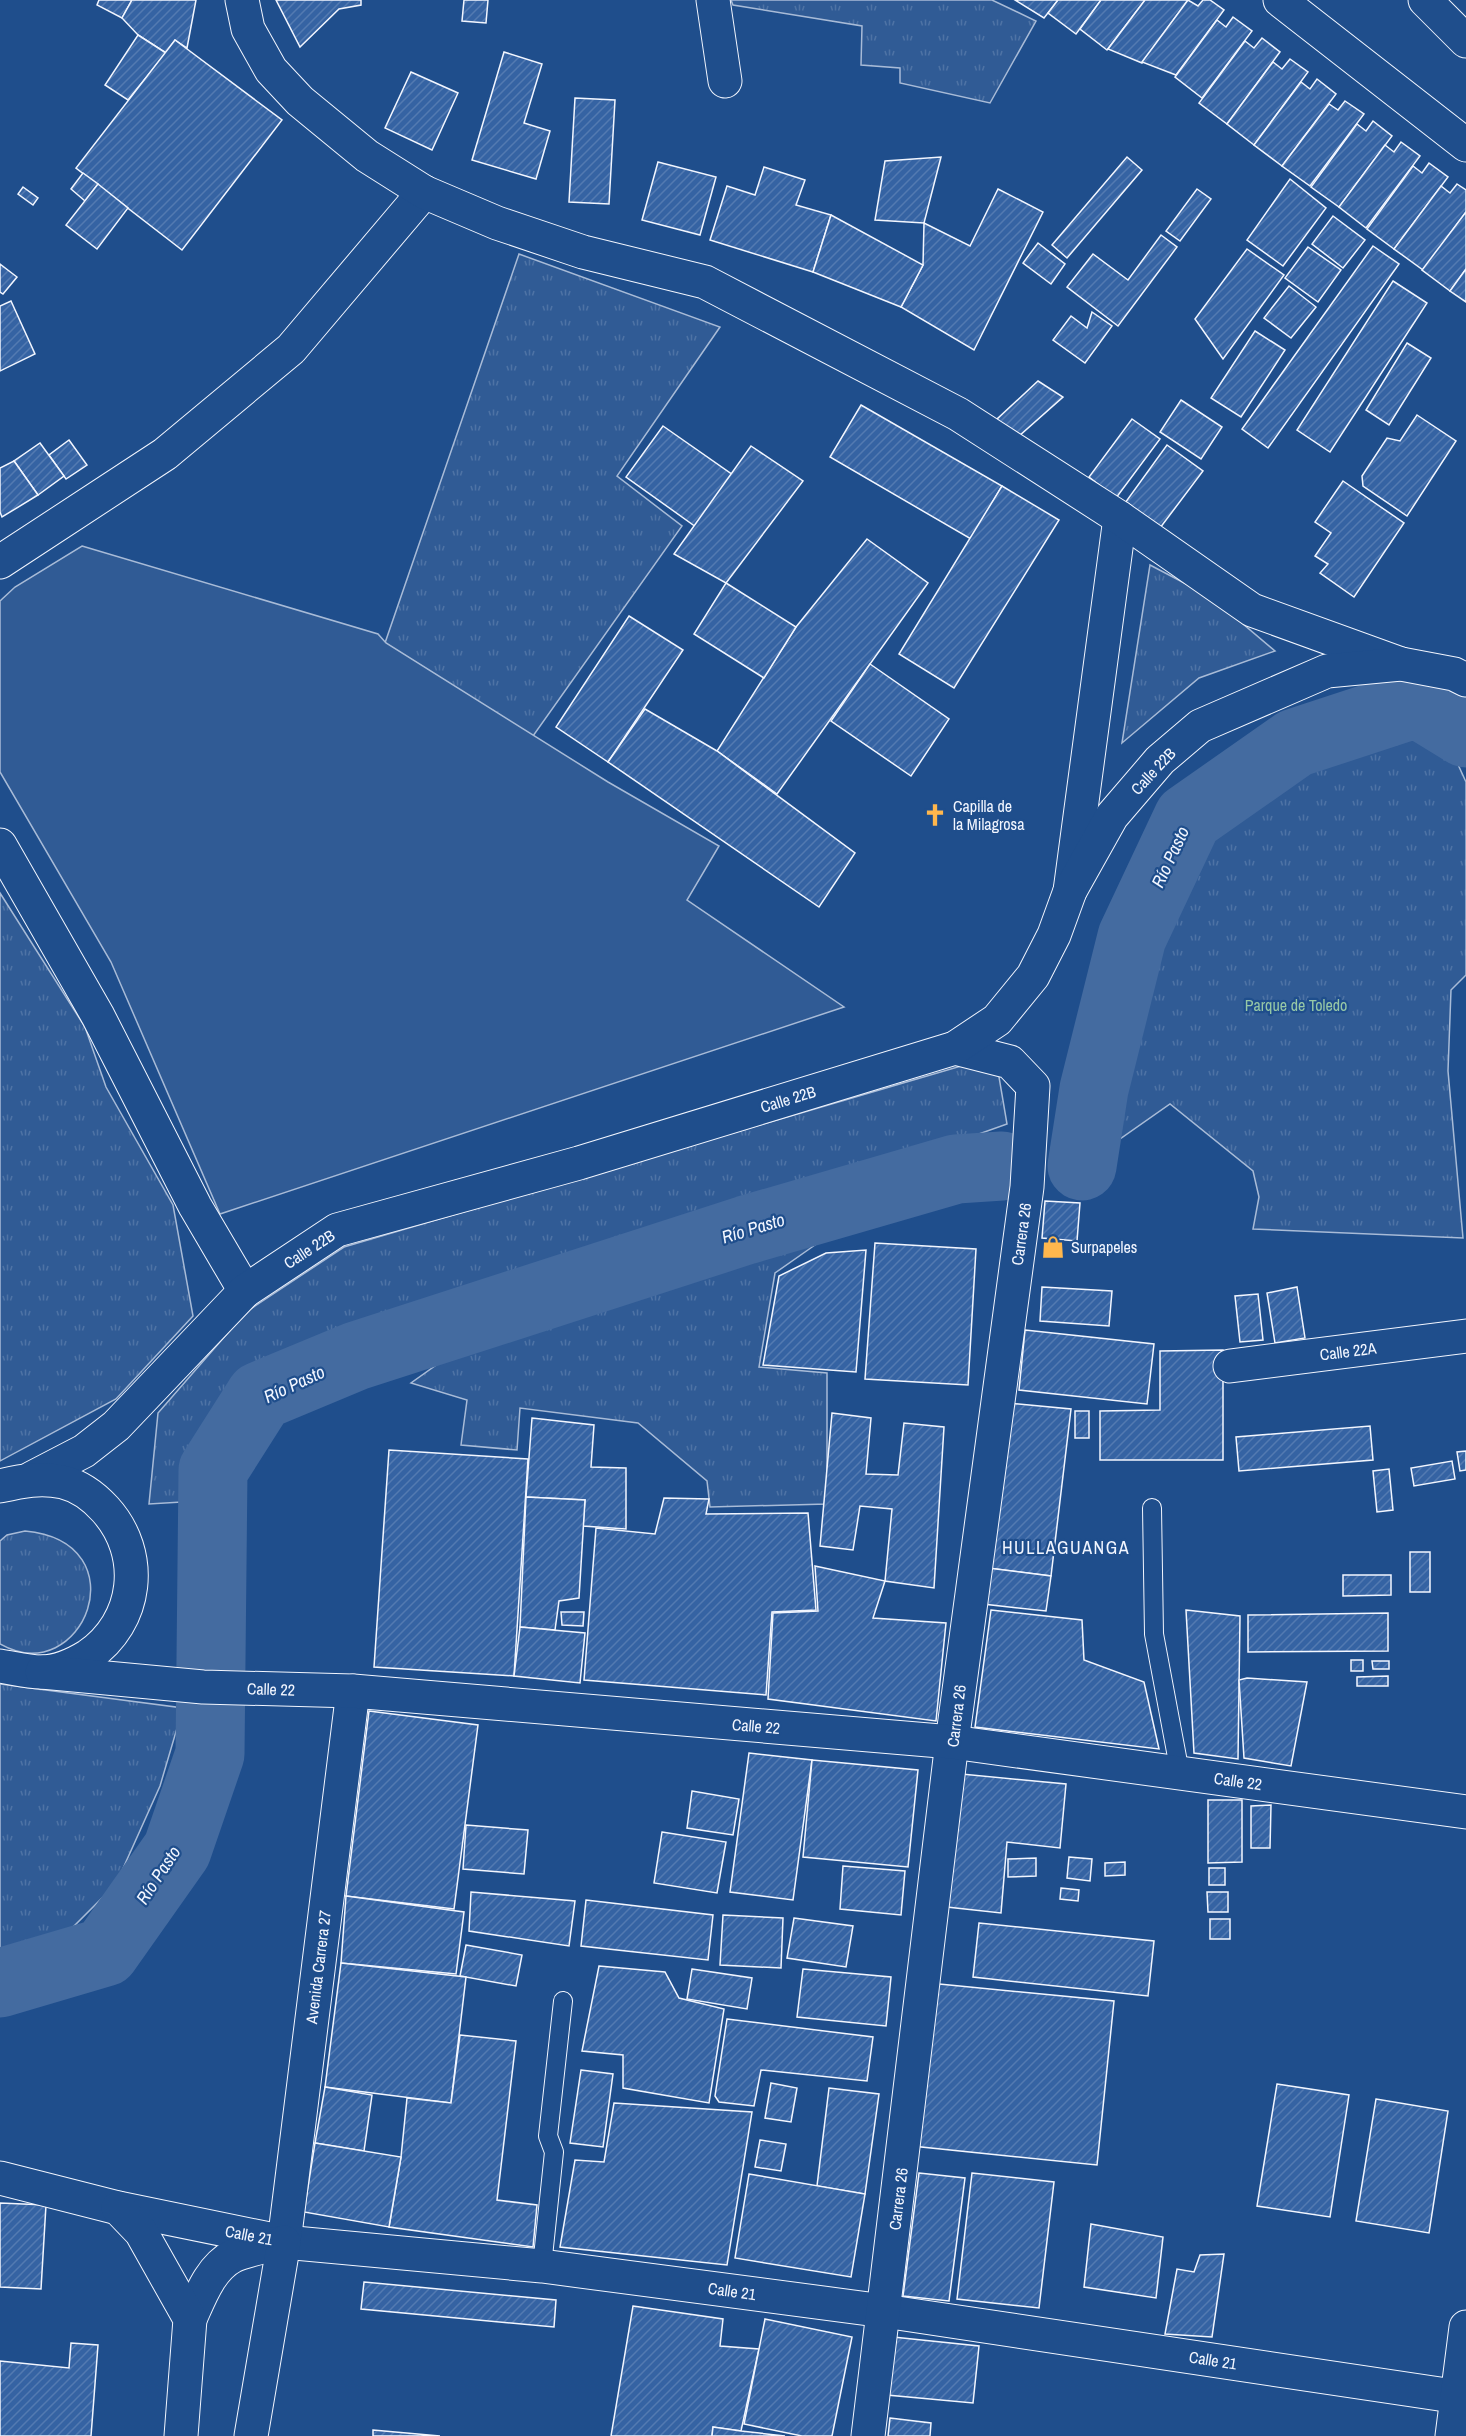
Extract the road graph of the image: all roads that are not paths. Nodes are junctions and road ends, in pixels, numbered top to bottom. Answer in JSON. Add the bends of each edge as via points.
{"nodes":[{"id":1,"x":242,"y":0,"type":"edge"},
{"id":2,"x":713,"y":0,"type":"edge"},
{"id":3,"x":1280,"y":0,"type":"edge"},
{"id":4,"x":1425,"y":0,"type":"edge"},
{"id":5,"x":1462,"y":30,"type":"edge"},
{"id":6,"x":725,"y":81,"type":"dead end"},
{"id":7,"x":1466,"y":145,"type":"edge"},
{"id":8,"x":424,"y":192,"type":"junction"},
{"id":9,"x":1120,"y":518,"type":"junction"},
{"id":10,"x":0,"y":562,"type":"edge"},
{"id":11,"x":1401,"y":664,"type":"junction"},
{"id":12,"x":1466,"y":680,"type":"edge"},
{"id":13,"x":0,"y":845,"type":"edge"},
{"id":14,"x":1070,"y":891,"type":"junction"},
{"id":15,"x":955,"y":1048,"type":"junction"},
{"id":16,"x":245,"y":1291,"type":"junction"},
{"id":17,"x":1466,"y":1336,"type":"edge"},
{"id":18,"x":1230,"y":1366,"type":"dead end"},
{"id":19,"x":32,"y":1478,"type":"junction"},
{"id":20,"x":0,"y":1485,"type":"edge"},
{"id":21,"x":1152,"y":1508,"type":"dead end"},
{"id":22,"x":0,"y":1665,"type":"edge"},
{"id":23,"x":42,"y":1672,"type":"junction"},
{"id":24,"x":352,"y":1691,"type":"junction"},
{"id":25,"x":952,"y":1742,"type":"junction"},
{"id":26,"x":1180,"y":1773,"type":"junction"},
{"id":27,"x":1466,"y":1812,"type":"edge"},
{"id":28,"x":562,"y":2001,"type":"dead end"},
{"id":29,"x":0,"y":2178,"type":"edge"},
{"id":30,"x":118,"y":2208,"type":"junction"},
{"id":31,"x":284,"y":2242,"type":"junction"},
{"id":32,"x":542,"y":2265,"type":"junction"},
{"id":33,"x":884,"y":2311,"type":"junction"},
{"id":34,"x":190,"y":2319,"type":"junction"},
{"id":35,"x":1466,"y":2327,"type":"edge"},
{"id":36,"x":1461,"y":2397,"type":"edge"},
{"id":37,"x":181,"y":2436,"type":"edge"},
{"id":38,"x":251,"y":2436,"type":"edge"},
{"id":39,"x":867,"y":2436,"type":"edge"},
{"id":40,"x":1452,"y":2436,"type":"edge"}],
"edges":[{"from":1,"to":8,"type":"street","via":[[248,29],[271,70],[300,101],[367,156]]},
{"from":2,"to":6,"type":"street"},
{"from":3,"to":7,"type":"street"},
{"from":4,"to":5,"type":"street"},
{"from":8,"to":9,"type":"street","via":[[496,223],[583,252],[705,282],[958,414]]},
{"from":8,"to":10,"type":"street","via":[[291,349],[165,454]]},
{"from":9,"to":11,"type":"street","via":[[1252,610]]},
{"from":9,"to":14,"type":"street"},
{"from":11,"to":12,"type":"street","name":"Calle 22B"},
{"from":11,"to":14,"type":"street","name":"Calle 22B","via":[[1327,671],[1200,726],[1160,760],[1112,816]]},
{"from":13,"to":16,"type":"street","via":[[98,1016],[195,1206]]},
{"from":14,"to":15,"type":"street","name":"Calle 22B","via":[[1033,976],[997,1020]]},
{"from":15,"to":16,"type":"street","name":"Calle 22B","via":[[579,1163],[337,1230]]},
{"from":15,"to":25,"type":"street","name":"Carrera 26","via":[[1010,1062],[1033,1086],[1027,1187]]},
{"from":16,"to":19,"type":"street","name":"Calle 22B","via":[[116,1426],[84,1451]]},
{"from":17,"to":18,"type":"street","name":"Calle 22A"},
{"from":19,"to":20,"type":"street"},
{"from":19,"to":23,"type":"street","via":[[65,1483],[94,1497],[117,1522],[130,1553],[132,1575],[123,1618],[102,1646],[75,1664]]},
{"from":21,"to":26,"type":"lane","via":[[1154,1635]]},
{"from":22,"to":23,"type":"street","name":"Calle 22"},
{"from":23,"to":24,"type":"street","name":"Calle 22","via":[[203,1687]]},
{"from":24,"to":25,"type":"street","name":"Calle 22"},
{"from":24,"to":31,"type":"street","name":"Avenida Carrera 27"},
{"from":25,"to":26,"type":"street","name":"Calle 22"},
{"from":25,"to":33,"type":"street","name":"Carrera 26"},
{"from":26,"to":27,"type":"street","name":"Calle 22"},
{"from":28,"to":32,"type":"lane","via":[[548,2136],[554,2152]]},
{"from":29,"to":30,"type":"street","name":"Calle 21"},
{"from":30,"to":31,"type":"street","name":"Calle 21"},
{"from":30,"to":34,"type":"street","via":[[141,2232]]},
{"from":31,"to":32,"type":"street","name":"Calle 21"},
{"from":31,"to":34,"type":"street","via":[[233,2256],[220,2265]]},
{"from":31,"to":38,"type":"street","name":"Avenida Carrera 27"},
{"from":32,"to":33,"type":"street","name":"Calle 21"},
{"from":33,"to":36,"type":"street","name":"Calle 21"},
{"from":33,"to":39,"type":"street","name":"Carrera 26"},
{"from":34,"to":37,"type":"street"},
{"from":35,"to":36,"type":"street"},
{"from":36,"to":40,"type":"street"}]}
